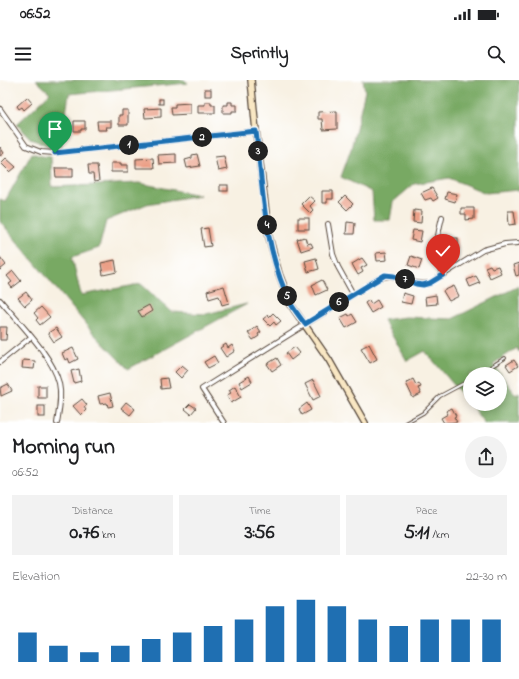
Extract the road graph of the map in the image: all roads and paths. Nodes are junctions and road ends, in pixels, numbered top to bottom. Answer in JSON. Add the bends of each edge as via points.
{"nodes":[{"id":1,"x":251,"y":80,"type":"edge"},
{"id":2,"x":0,"y":109,"type":"edge"},
{"id":3,"x":256,"y":131,"type":"junction"},
{"id":4,"x":442,"y":217,"type":"dead end"},
{"id":5,"x":328,"y":224,"type":"dead end"},
{"id":6,"x":518,"y":242,"type":"edge"},
{"id":7,"x":443,"y":275,"type":"junction"},
{"id":8,"x":353,"y":294,"type":"junction"},
{"id":9,"x":0,"y":300,"type":"edge"},
{"id":10,"x":305,"y":324,"type":"junction"},
{"id":11,"x":31,"y":337,"type":"junction"},
{"id":12,"x":505,"y":358,"type":"dead end"},
{"id":13,"x":0,"y":362,"type":"edge"},
{"id":14,"x":490,"y":367,"type":"edge"},
{"id":15,"x":463,"y":384,"type":"edge"},
{"id":16,"x":57,"y":423,"type":"edge"},
{"id":17,"x":224,"y":423,"type":"edge"},
{"id":18,"x":365,"y":423,"type":"edge"},
{"id":19,"x":405,"y":423,"type":"edge"}],
"edges":[{"from":1,"to":3,"type":"street"},
{"from":2,"to":3,"type":"street","via":[[26,146],[41,152],[55,153]]},
{"from":3,"to":10,"type":"street","via":[[269,237],[275,262],[291,305]]},
{"from":4,"to":7,"type":"street","via":[[437,239],[437,256]]},
{"from":5,"to":8,"type":"street","via":[[333,254]]},
{"from":6,"to":7,"type":"street","via":[[484,250]]},
{"from":7,"to":8,"type":"street","via":[[423,285],[385,275]]},
{"from":8,"to":10,"type":"street"},
{"from":9,"to":11,"type":"street"},
{"from":10,"to":17,"type":"street","via":[[202,389]]},
{"from":10,"to":18,"type":"street"},
{"from":11,"to":13,"type":"street"},
{"from":11,"to":16,"type":"street","via":[[51,364],[59,384]]},
{"from":12,"to":14,"type":"lane"},
{"from":15,"to":19,"type":"lane","via":[[440,396],[423,413]]}]}
